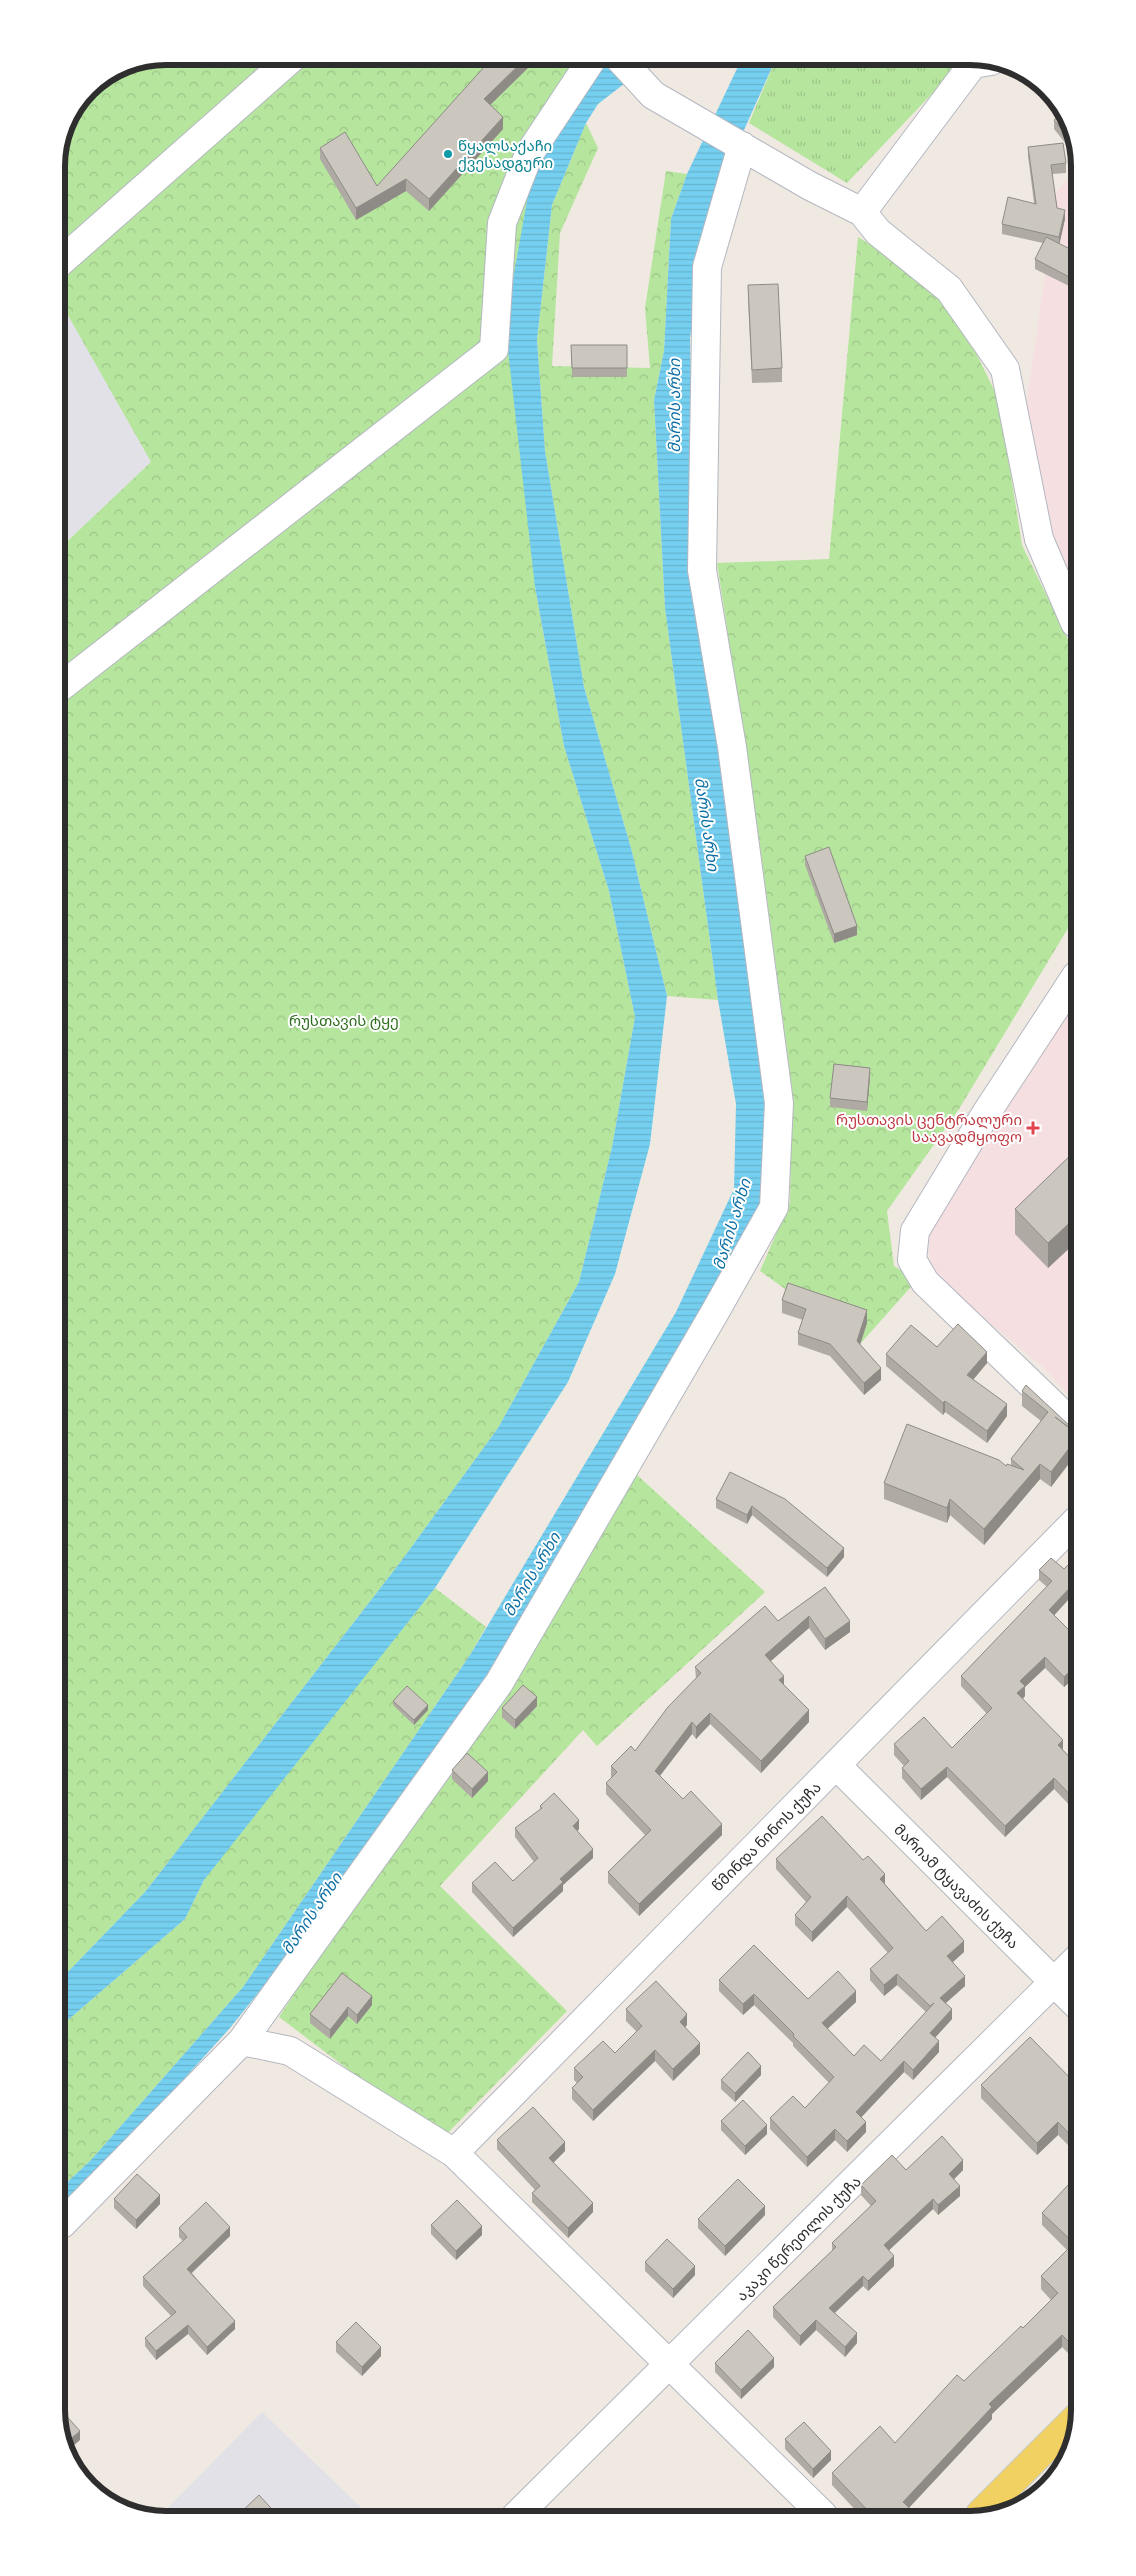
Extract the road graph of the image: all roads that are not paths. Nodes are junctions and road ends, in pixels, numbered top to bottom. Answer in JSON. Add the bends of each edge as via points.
{"nodes":[{"id":1,"x":284,"y":65,"type":"edge"},
{"id":2,"x":588,"y":65,"type":"edge"},
{"id":3,"x":625,"y":65,"type":"edge"},
{"id":4,"x":972,"y":65,"type":"edge"},
{"id":5,"x":742,"y":146,"type":"junction"},
{"id":6,"x":862,"y":212,"type":"junction"},
{"id":7,"x":65,"y":258,"type":"edge"},
{"id":8,"x":1071,"y":614,"type":"edge"},
{"id":9,"x":65,"y":684,"type":"edge"},
{"id":10,"x":1071,"y":984,"type":"edge"},
{"id":11,"x":1071,"y":1422,"type":"edge"},
{"id":12,"x":1071,"y":1527,"type":"edge"},
{"id":13,"x":836,"y":1765,"type":"junction"},
{"id":14,"x":1071,"y":1965,"type":"edge"},
{"id":15,"x":1054,"y":1982,"type":"junction"},
{"id":16,"x":1071,"y":1998,"type":"edge"},
{"id":17,"x":242,"y":2041,"type":"junction"},
{"id":18,"x":454,"y":2153,"type":"junction"},
{"id":19,"x":65,"y":2221,"type":"edge"},
{"id":20,"x":670,"y":2365,"type":"junction"},
{"id":21,"x":1070,"y":2424,"type":"edge"},
{"id":22,"x":984,"y":2510,"type":"edge"},
{"id":23,"x":521,"y":2511,"type":"edge"},
{"id":24,"x":819,"y":2511,"type":"edge"}],
"edges":[{"from":1,"to":7,"type":"street"},
{"from":2,"to":9,"type":"street","via":[[529,154],[502,223],[494,349]]},
{"from":3,"to":5,"type":"street","via":[[653,95]]},
{"from":4,"to":6,"type":"street"},
{"from":5,"to":6,"type":"street"},
{"from":5,"to":17,"type":"street","via":[[708,267],[702,570],[732,747],[779,1103],[774,1207],[499,1683]]},
{"from":6,"to":8,"type":"street","via":[[878,232],[949,289],[1005,369],[1039,539]]},
{"from":10,"to":11,"type":"street","via":[[985,1115],[915,1231],[912,1260],[924,1282]]},
{"from":12,"to":13,"type":"street","name":"წმინდა ნინოს ქუჩა"},
{"from":13,"to":15,"type":"street","name":"მარიამ ტყავაძის ქუჩა"},
{"from":13,"to":18,"type":"street","name":"წმინდა ნინოს ქუჩა"},
{"from":14,"to":15,"type":"street","name":"აკაკი წერეთლის ქუჩა"},
{"from":15,"to":16,"type":"street","name":"მარიამ ტყავაძის ქუჩა"},
{"from":15,"to":20,"type":"street","name":"აკაკი წერეთლის ქუჩა"},
{"from":17,"to":18,"type":"street","via":[[290,2050]]},
{"from":17,"to":19,"type":"street"},
{"from":18,"to":20,"type":"street"},
{"from":20,"to":23,"type":"street","name":"აკაკი წერეთლის ქუჩა"},
{"from":20,"to":24,"type":"street"},
{"from":21,"to":22,"type":"main road"}]}
